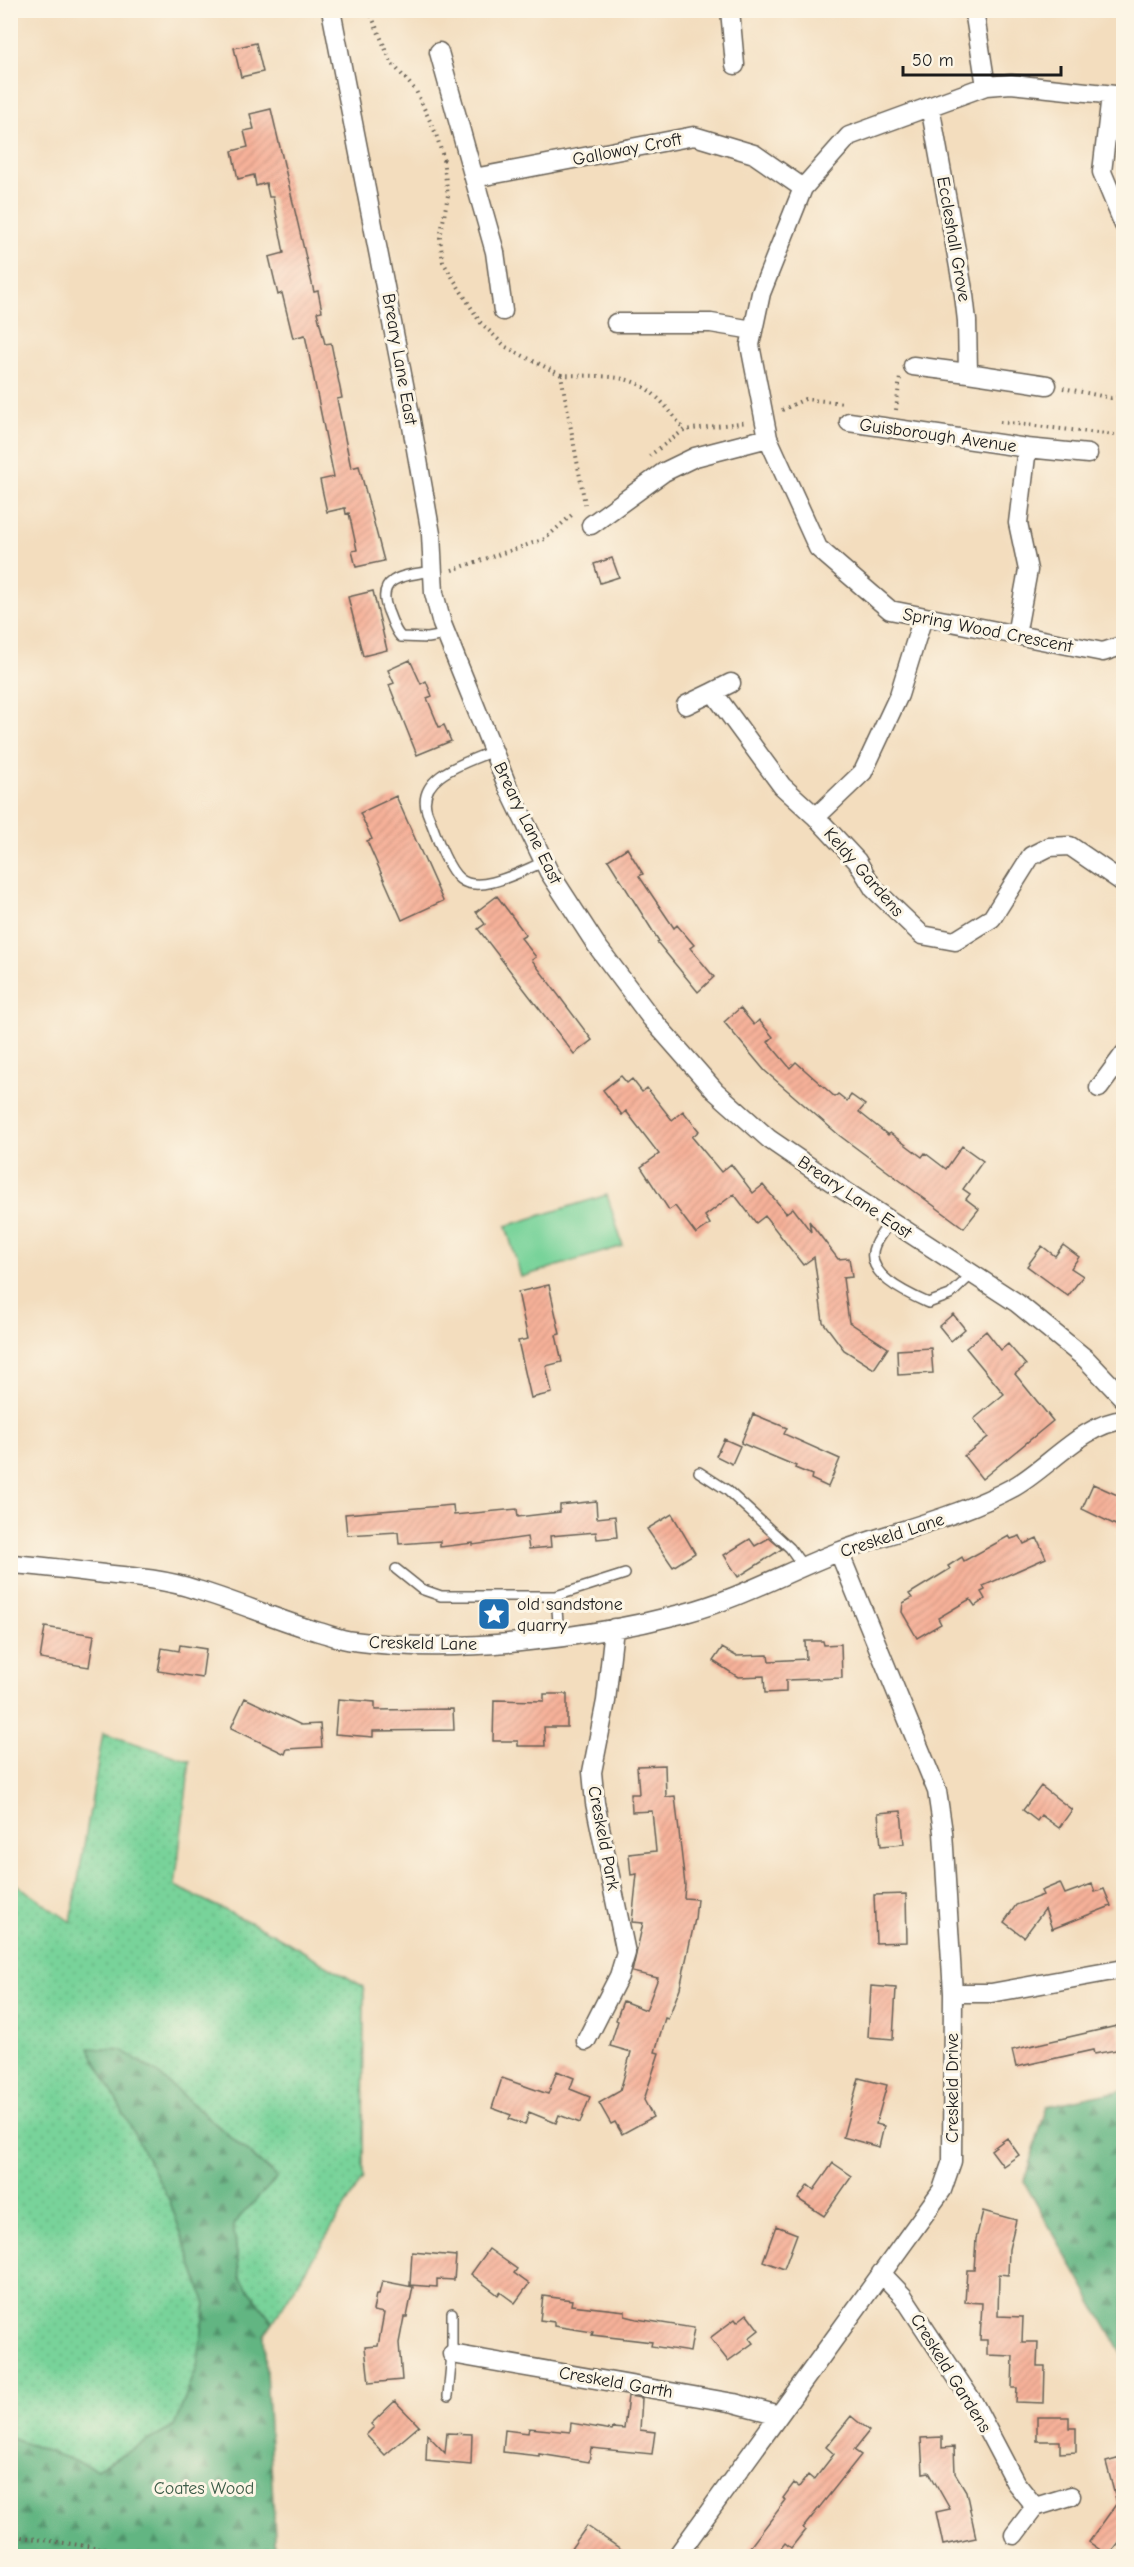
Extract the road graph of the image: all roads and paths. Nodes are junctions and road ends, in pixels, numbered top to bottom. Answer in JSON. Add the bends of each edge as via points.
{"nodes":[{"id":1,"x":331,"y":10,"type":"edge"},
{"id":2,"x":369,"y":10,"type":"edge"},
{"id":3,"x":730,"y":10,"type":"edge"},
{"id":4,"x":974,"y":10,"type":"edge"},
{"id":5,"x":439,"y":52,"type":"dead end"},
{"id":6,"x":735,"y":65,"type":"dead end"},
{"id":7,"x":986,"y":86,"type":"junction"},
{"id":8,"x":1118,"y":95,"type":"edge"},
{"id":9,"x":930,"y":106,"type":"junction"},
{"id":10,"x":468,"y":155,"type":"junction"},
{"id":11,"x":443,"y":160,"type":"junction"},
{"id":12,"x":474,"y":178,"type":"junction"},
{"id":13,"x":803,"y":188,"type":"junction"},
{"id":14,"x":1124,"y":225,"type":"edge"},
{"id":15,"x":502,"y":311,"type":"dead end"},
{"id":16,"x":616,"y":323,"type":"dead end"},
{"id":17,"x":753,"y":330,"type":"junction"},
{"id":18,"x":913,"y":366,"type":"dead end"},
{"id":19,"x":968,"y":373,"type":"junction"},
{"id":20,"x":561,"y":375,"type":"junction"},
{"id":21,"x":1047,"y":386,"type":"joint"},
{"id":22,"x":1124,"y":396,"type":"edge"},
{"id":23,"x":849,"y":422,"type":"dead end"},
{"id":24,"x":684,"y":430,"type":"dead end"},
{"id":25,"x":768,"y":438,"type":"junction"},
{"id":26,"x":1027,"y":448,"type":"junction"},
{"id":27,"x":1088,"y":454,"type":"dead end"},
{"id":28,"x":585,"y":504,"type":"dead end"},
{"id":29,"x":591,"y":525,"type":"dead end"},
{"id":30,"x":434,"y":571,"type":"junction"},
{"id":31,"x":922,"y":616,"type":"junction"},
{"id":32,"x":445,"y":635,"type":"junction"},
{"id":33,"x":1016,"y":635,"type":"junction"},
{"id":34,"x":1124,"y":645,"type":"edge"},
{"id":35,"x":730,"y":682,"type":"dead end"},
{"id":36,"x":713,"y":692,"type":"junction"},
{"id":37,"x":686,"y":705,"type":"dead end"},
{"id":38,"x":493,"y":751,"type":"junction"},
{"id":39,"x":816,"y":817,"type":"junction"},
{"id":40,"x":544,"y":862,"type":"junction"},
{"id":41,"x":1124,"y":883,"type":"edge"},
{"id":42,"x":1124,"y":1054,"type":"edge"},
{"id":43,"x":1099,"y":1088,"type":"dead end"},
{"id":44,"x":891,"y":1221,"type":"junction"},
{"id":45,"x":972,"y":1274,"type":"junction"},
{"id":46,"x":1124,"y":1399,"type":"edge"},
{"id":47,"x":1124,"y":1420,"type":"edge"},
{"id":48,"x":699,"y":1472,"type":"dead end"},
{"id":49,"x":838,"y":1552,"type":"junction"},
{"id":50,"x":10,"y":1564,"type":"edge"},
{"id":51,"x":803,"y":1566,"type":"junction"},
{"id":52,"x":396,"y":1569,"type":"dead end"},
{"id":53,"x":626,"y":1574,"type":"dead end"},
{"id":54,"x":556,"y":1596,"type":"junction"},
{"id":55,"x":614,"y":1628,"type":"junction"},
{"id":56,"x":559,"y":1636,"type":"junction"},
{"id":57,"x":1124,"y":1969,"type":"edge"},
{"id":58,"x":953,"y":1993,"type":"junction"},
{"id":59,"x":586,"y":2041,"type":"dead end"},
{"id":60,"x":881,"y":2273,"type":"junction"},
{"id":61,"x":452,"y":2313,"type":"dead end"},
{"id":62,"x":452,"y":2354,"type":"junction"},
{"id":63,"x":448,"y":2396,"type":"dead end"},
{"id":64,"x":779,"y":2415,"type":"junction"},
{"id":65,"x":1071,"y":2496,"type":"dead end"},
{"id":66,"x":1035,"y":2507,"type":"junction"},
{"id":67,"x":10,"y":2533,"type":"edge"},
{"id":68,"x":1014,"y":2535,"type":"dead end"},
{"id":69,"x":158,"y":2556,"type":"edge"},
{"id":70,"x":677,"y":2556,"type":"edge"}],
"edges":[{"from":1,"to":30,"type":"street","name":"Breary Lane East","via":[[408,403]]},
{"from":2,"to":11,"type":"path","via":[[391,62],[416,90]]},
{"from":3,"to":6,"type":"street"},
{"from":4,"to":7,"type":"street"},
{"from":5,"to":10,"type":"street"},
{"from":7,"to":8,"type":"street","name":"Spring Wood Crescent","via":[[1011,84]]},
{"from":7,"to":9,"type":"street","name":"Spring Wood Crescent"},
{"from":8,"to":14,"type":"street","via":[[1102,172]]},
{"from":9,"to":13,"type":"street","name":"Spring Wood Crescent","via":[[849,136]]},
{"from":9,"to":19,"type":"street","name":"Eccleshall Grove","via":[[964,295]]},
{"from":10,"to":11,"type":"path"},
{"from":10,"to":12,"type":"street"},
{"from":11,"to":20,"type":"path","via":[[448,195],[440,238],[443,262],[480,322],[506,347]]},
{"from":12,"to":13,"type":"street","name":"Galloway Croft","via":[[694,136],[754,154]]},
{"from":12,"to":15,"type":"street","via":[[495,252]]},
{"from":13,"to":17,"type":"street","name":"Spring Wood Crescent","via":[[761,293]]},
{"from":16,"to":17,"type":"street","via":[[711,323]]},
{"from":17,"to":25,"type":"street","name":"Spring Wood Crescent","via":[[750,345]]},
{"from":18,"to":19,"type":"street"},
{"from":19,"to":21,"type":"street"},
{"from":20,"to":24,"type":"path","via":[[622,377],[648,388],[666,404]]},
{"from":20,"to":28,"type":"path"},
{"from":21,"to":22,"type":"path","via":[[1112,398]]},
{"from":23,"to":26,"type":"street","name":"Guisborough Avenue"},
{"from":25,"to":29,"type":"street","via":[[695,457],[664,472]]},
{"from":25,"to":31,"type":"street","name":"Spring Wood Crescent","via":[[818,548],[890,610]]},
{"from":26,"to":27,"type":"street","name":"Guisborough Avenue"},
{"from":26,"to":33,"type":"street","name":"Guisborough Avenue","via":[[1018,523],[1028,570]]},
{"from":30,"to":32,"type":"street","name":"Breary Lane East","via":[[434,593]]},
{"from":30,"to":32,"type":"lane","via":[[392,581],[383,598],[401,637]]},
{"from":31,"to":33,"type":"street","name":"Spring Wood Crescent"},
{"from":31,"to":39,"type":"street","via":[[899,695],[863,772]]},
{"from":32,"to":38,"type":"street","name":"Breary Lane East"},
{"from":33,"to":34,"type":"street","name":"Spring Wood Crescent","via":[[1103,652]]},
{"from":35,"to":36,"type":"street"},
{"from":36,"to":37,"type":"street"},
{"from":36,"to":39,"type":"street","name":"Keldy Gardens","via":[[782,786]]},
{"from":38,"to":40,"type":"street","name":"Breary Lane East"},
{"from":38,"to":40,"type":"lane","via":[[440,776],[426,791],[423,802],[452,870],[460,879],[484,884]]},
{"from":39,"to":41,"type":"street","name":"Keldy Gardens","via":[[856,861],[874,889],[922,935],[955,941],[992,918],[1031,856],[1049,847],[1070,846]]},
{"from":40,"to":44,"type":"street","name":"Breary Lane East","via":[[597,946],[651,1018],[715,1091],[769,1138]]},
{"from":42,"to":43,"type":"street"},
{"from":44,"to":45,"type":"street","name":"Breary Lane East"},
{"from":44,"to":45,"type":"lane","via":[[873,1247],[875,1266],[896,1288],[928,1303],[950,1295]]},
{"from":45,"to":46,"type":"street","name":"Breary Lane East","via":[[1017,1303],[1086,1359]]},
{"from":47,"to":49,"type":"street","name":"Creskeld Lane","via":[[1095,1429],[1015,1486],[945,1518]]},
{"from":48,"to":51,"type":"lane","via":[[727,1490],[790,1548]]},
{"from":49,"to":51,"type":"street","name":"Creskeld Lane"},
{"from":49,"to":58,"type":"street","name":"Creskeld Drive","via":[[937,1791],[944,1832]]},
{"from":50,"to":56,"type":"street","name":"Creskeld Lane","via":[[144,1578],[195,1589],[351,1641],[421,1646]]},
{"from":51,"to":55,"type":"street","name":"Creskeld Lane","via":[[726,1601]]},
{"from":52,"to":54,"type":"lane","via":[[421,1589],[441,1596]]},
{"from":53,"to":54,"type":"lane"},
{"from":54,"to":56,"type":"lane"},
{"from":55,"to":56,"type":"street","name":"Creskeld Lane"},
{"from":55,"to":59,"type":"street","name":"Creskeld Park","via":[[606,1701],[592,1772],[626,1953],[619,1976]]},
{"from":57,"to":58,"type":"street","via":[[991,1993]]},
{"from":58,"to":60,"type":"street","name":"Creskeld Drive","via":[[952,2160],[942,2190]]},
{"from":60,"to":64,"type":"street","name":"Creskeld Drive"},
{"from":60,"to":66,"type":"street","name":"Creskeld Gardens","via":[[903,2296],[967,2392],[1015,2482]]},
{"from":61,"to":62,"type":"lane"},
{"from":62,"to":63,"type":"lane"},
{"from":62,"to":64,"type":"street","name":"Creskeld Garth","via":[[734,2403]]},
{"from":64,"to":70,"type":"street","name":"Creskeld Drive"},
{"from":65,"to":66,"type":"street"},
{"from":66,"to":68,"type":"street"},
{"from":67,"to":69,"type":"path"}]}
